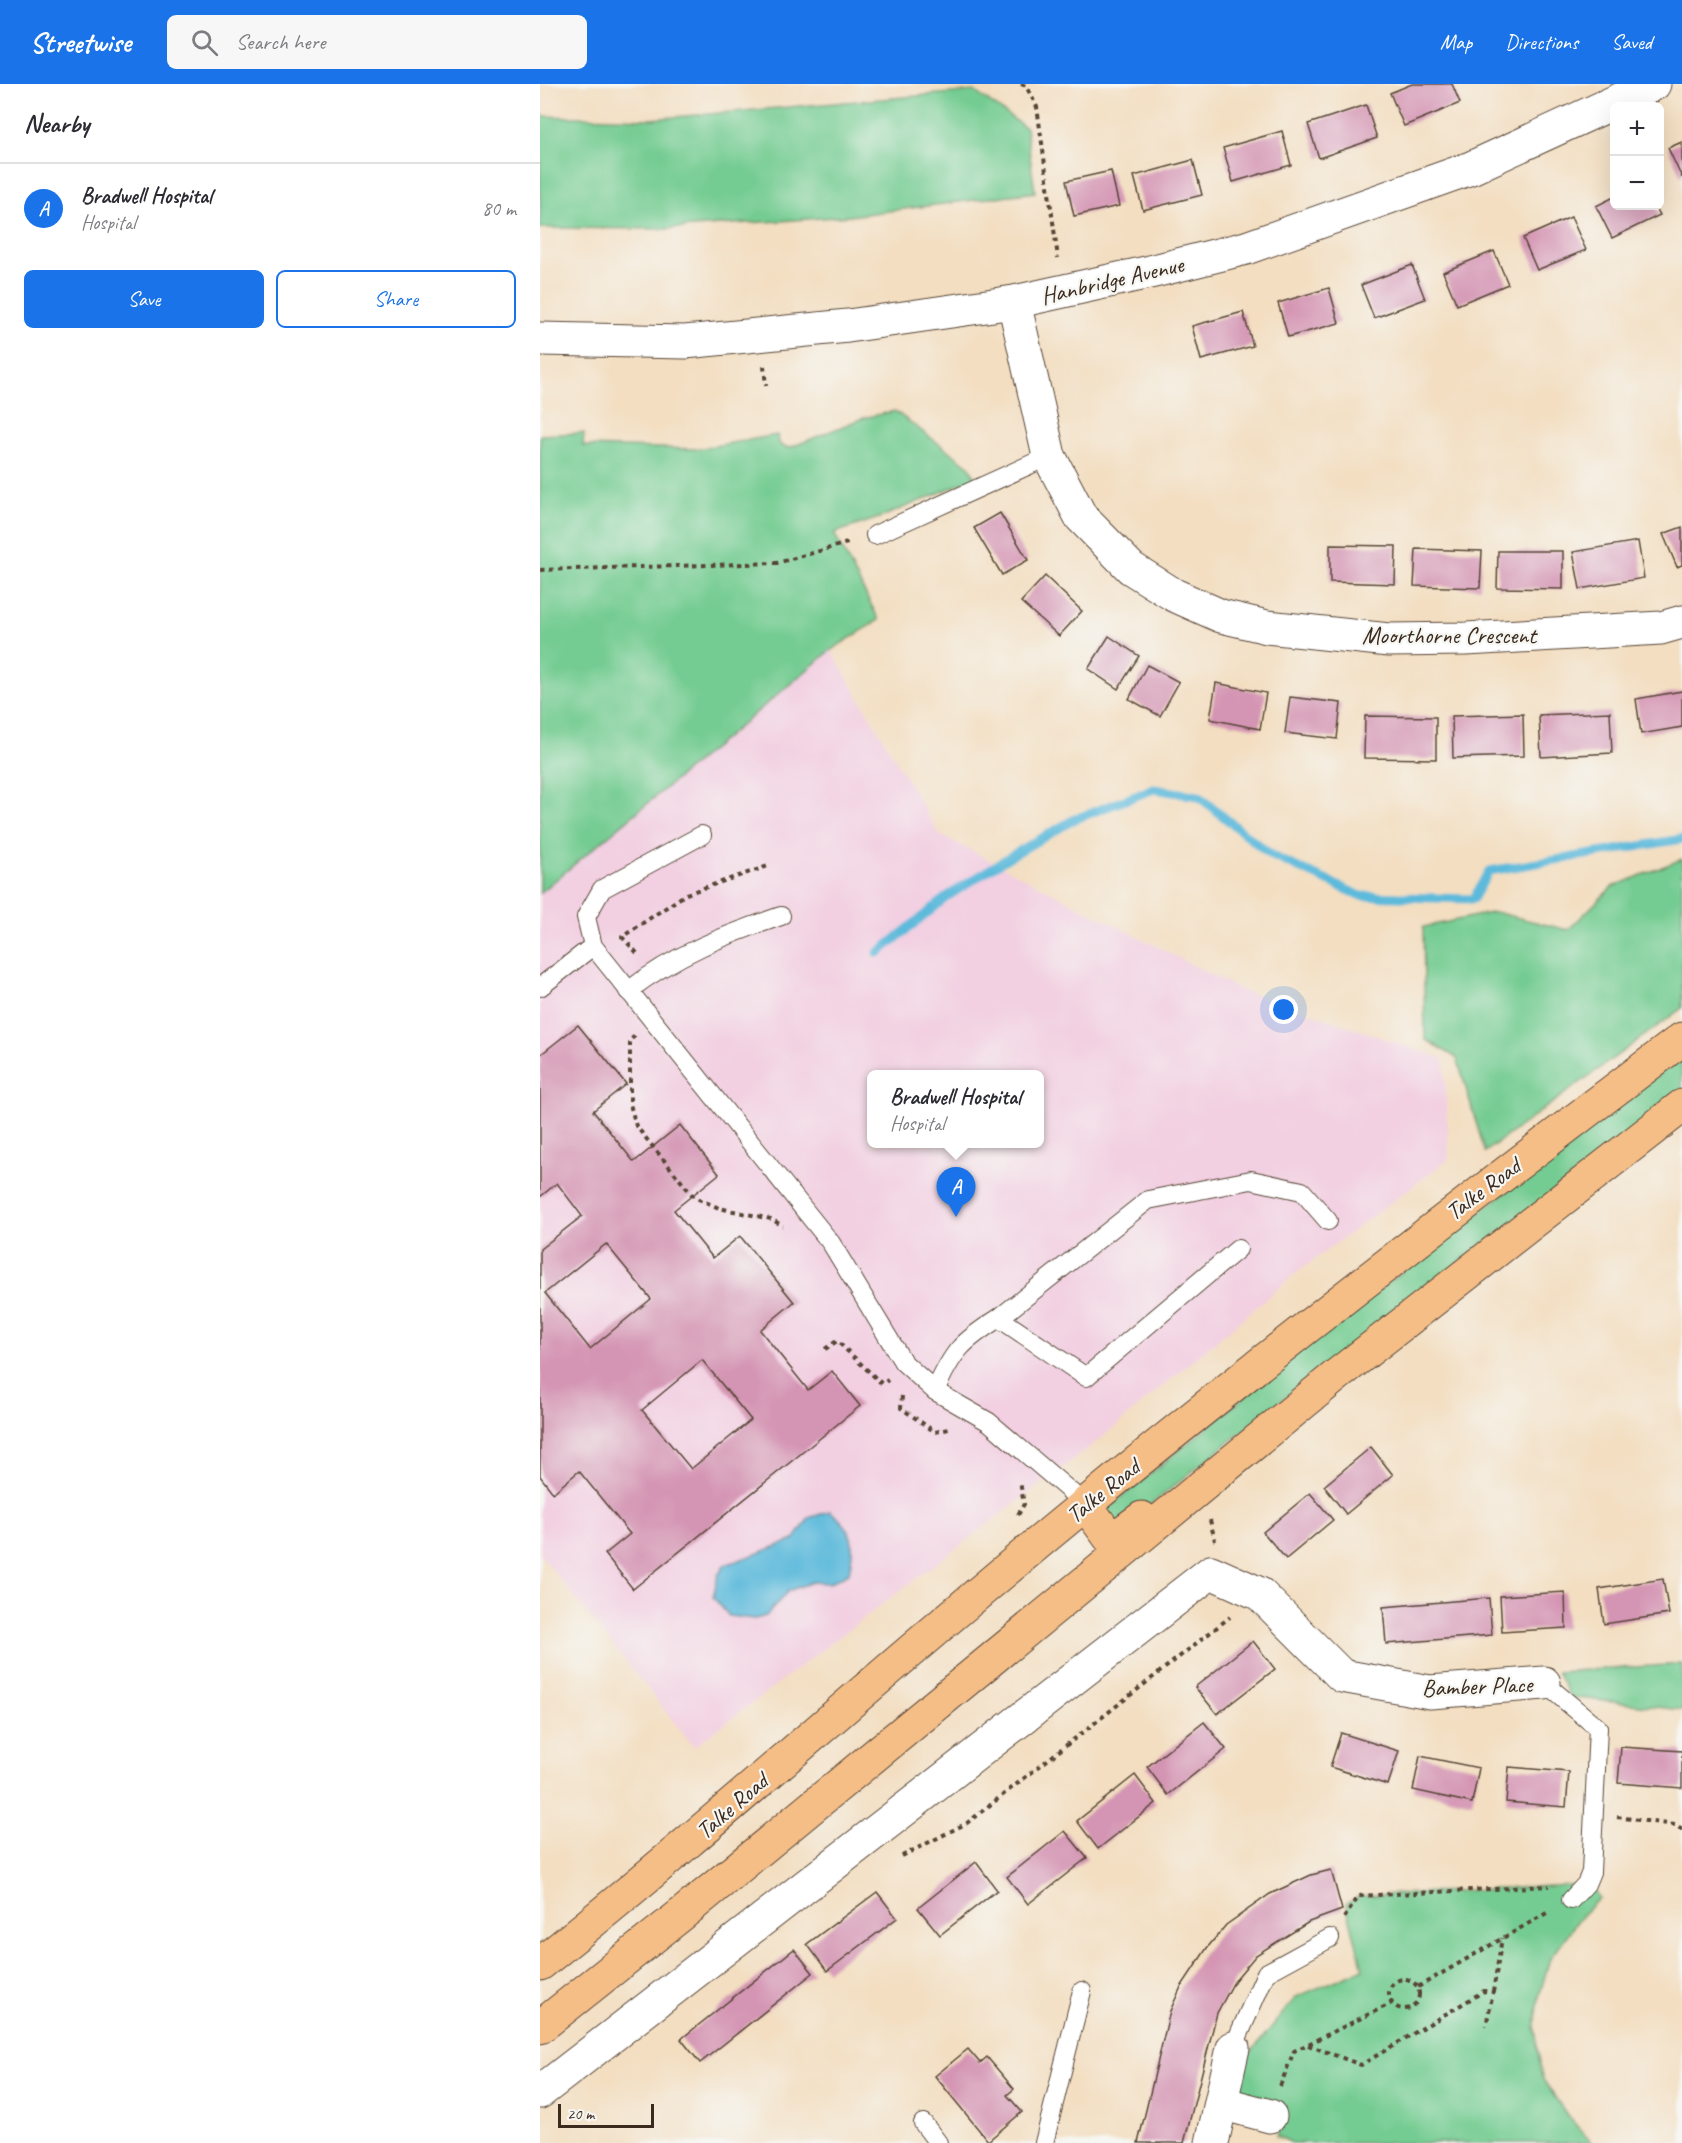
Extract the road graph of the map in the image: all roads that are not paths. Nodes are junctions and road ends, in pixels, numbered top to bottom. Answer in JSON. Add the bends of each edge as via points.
{"nodes":[{"id":1,"x":1654,"y":84,"type":"edge"},
{"id":2,"x":1014,"y":302,"type":"junction"},
{"id":3,"x":540,"y":339,"type":"edge"},
{"id":4,"x":1049,"y":456,"type":"junction"},
{"id":5,"x":875,"y":535,"type":"road end"},
{"id":6,"x":1682,"y":622,"type":"edge"},
{"id":7,"x":702,"y":835,"type":"dead end"},
{"id":8,"x":781,"y":916,"type":"dead end"},
{"id":9,"x":593,"y":946,"type":"junction"},
{"id":10,"x":540,"y":987,"type":"edge"},
{"id":11,"x":628,"y":992,"type":"junction"},
{"id":12,"x":1682,"y":1039,"type":"edge"},
{"id":13,"x":1682,"y":1106,"type":"edge"},
{"id":14,"x":1328,"y":1221,"type":"dead end"},
{"id":15,"x":1238,"y":1250,"type":"dead end"},
{"id":16,"x":999,"y":1318,"type":"junction"},
{"id":17,"x":1337,"y":1375,"type":"junction"},
{"id":18,"x":934,"y":1391,"type":"junction"},
{"id":19,"x":1085,"y":1504,"type":"junction"},
{"id":20,"x":1544,"y":1683,"type":"joint"},
{"id":21,"x":1571,"y":1900,"type":"road end"},
{"id":22,"x":1330,"y":1938,"type":"road end"},
{"id":23,"x":540,"y":1964,"type":"edge"},
{"id":24,"x":1082,"y":1991,"type":"dead end"},
{"id":25,"x":540,"y":2027,"type":"edge"},
{"id":26,"x":1233,"y":2048,"type":"joint"},
{"id":27,"x":540,"y":2092,"type":"edge"},
{"id":28,"x":1221,"y":2103,"type":"junction"},
{"id":29,"x":1270,"y":2116,"type":"road end"},
{"id":30,"x":923,"y":2123,"type":"dead end"},
{"id":31,"x":938,"y":2143,"type":"edge"},
{"id":32,"x":1044,"y":2143,"type":"edge"},
{"id":33,"x":1212,"y":2143,"type":"edge"}],
"edges":[{"from":1,"to":2,"type":"street","name":"Hanbridge Avenue","via":[[1471,168],[1246,248]]},
{"from":2,"to":3,"type":"street","name":"Hanbridge Avenue","via":[[848,326],[685,342]]},
{"from":2,"to":4,"type":"street","name":"Moorthorne Crescent"},
{"from":4,"to":5,"type":"lane"},
{"from":4,"to":6,"type":"street","name":"Moorthorne Crescent","via":[[1081,517],[1131,568],[1174,595],[1221,616],[1267,627],[1389,640],[1649,629]]},
{"from":7,"to":9,"type":"lane","via":[[602,889],[586,917]]},
{"from":8,"to":11,"type":"lane","via":[[711,940],[654,971]]},
{"from":9,"to":10,"type":"lane"},
{"from":9,"to":11,"type":"lane"},
{"from":11,"to":18,"type":"lane","via":[[831,1243],[903,1362]]},
{"from":12,"to":19,"type":"highway","name":"Talke Road","via":[[1423,1235]]},
{"from":13,"to":17,"type":"highway","name":"Talke Road"},
{"from":14,"to":16,"type":"lane","via":[[1302,1191],[1251,1180],[1148,1200]]},
{"from":15,"to":16,"type":"lane","via":[[1086,1377]]},
{"from":16,"to":18,"type":"lane","via":[[952,1355]]},
{"from":17,"to":19,"type":"highway","via":[[1116,1537],[1107,1536]]},
{"from":17,"to":25,"type":"highway","name":"Talke Road"},
{"from":18,"to":19,"type":"lane","via":[[989,1422]]},
{"from":19,"to":23,"type":"highway","name":"Talke Road","via":[[647,1879]]},
{"from":20,"to":21,"type":"lane","name":"Bamber Place","via":[[1598,1728],[1591,1872]]},
{"from":20,"to":27,"type":"street","name":"Bamber Place","via":[[1430,1692],[1342,1676],[1260,1594],[1211,1572]]},
{"from":22,"to":26,"type":"lane","via":[[1266,1973]]},
{"from":24,"to":32,"type":"lane"},
{"from":26,"to":28,"type":"street"},
{"from":28,"to":29,"type":"street"},
{"from":28,"to":33,"type":"street"},
{"from":30,"to":31,"type":"lane"}]}
